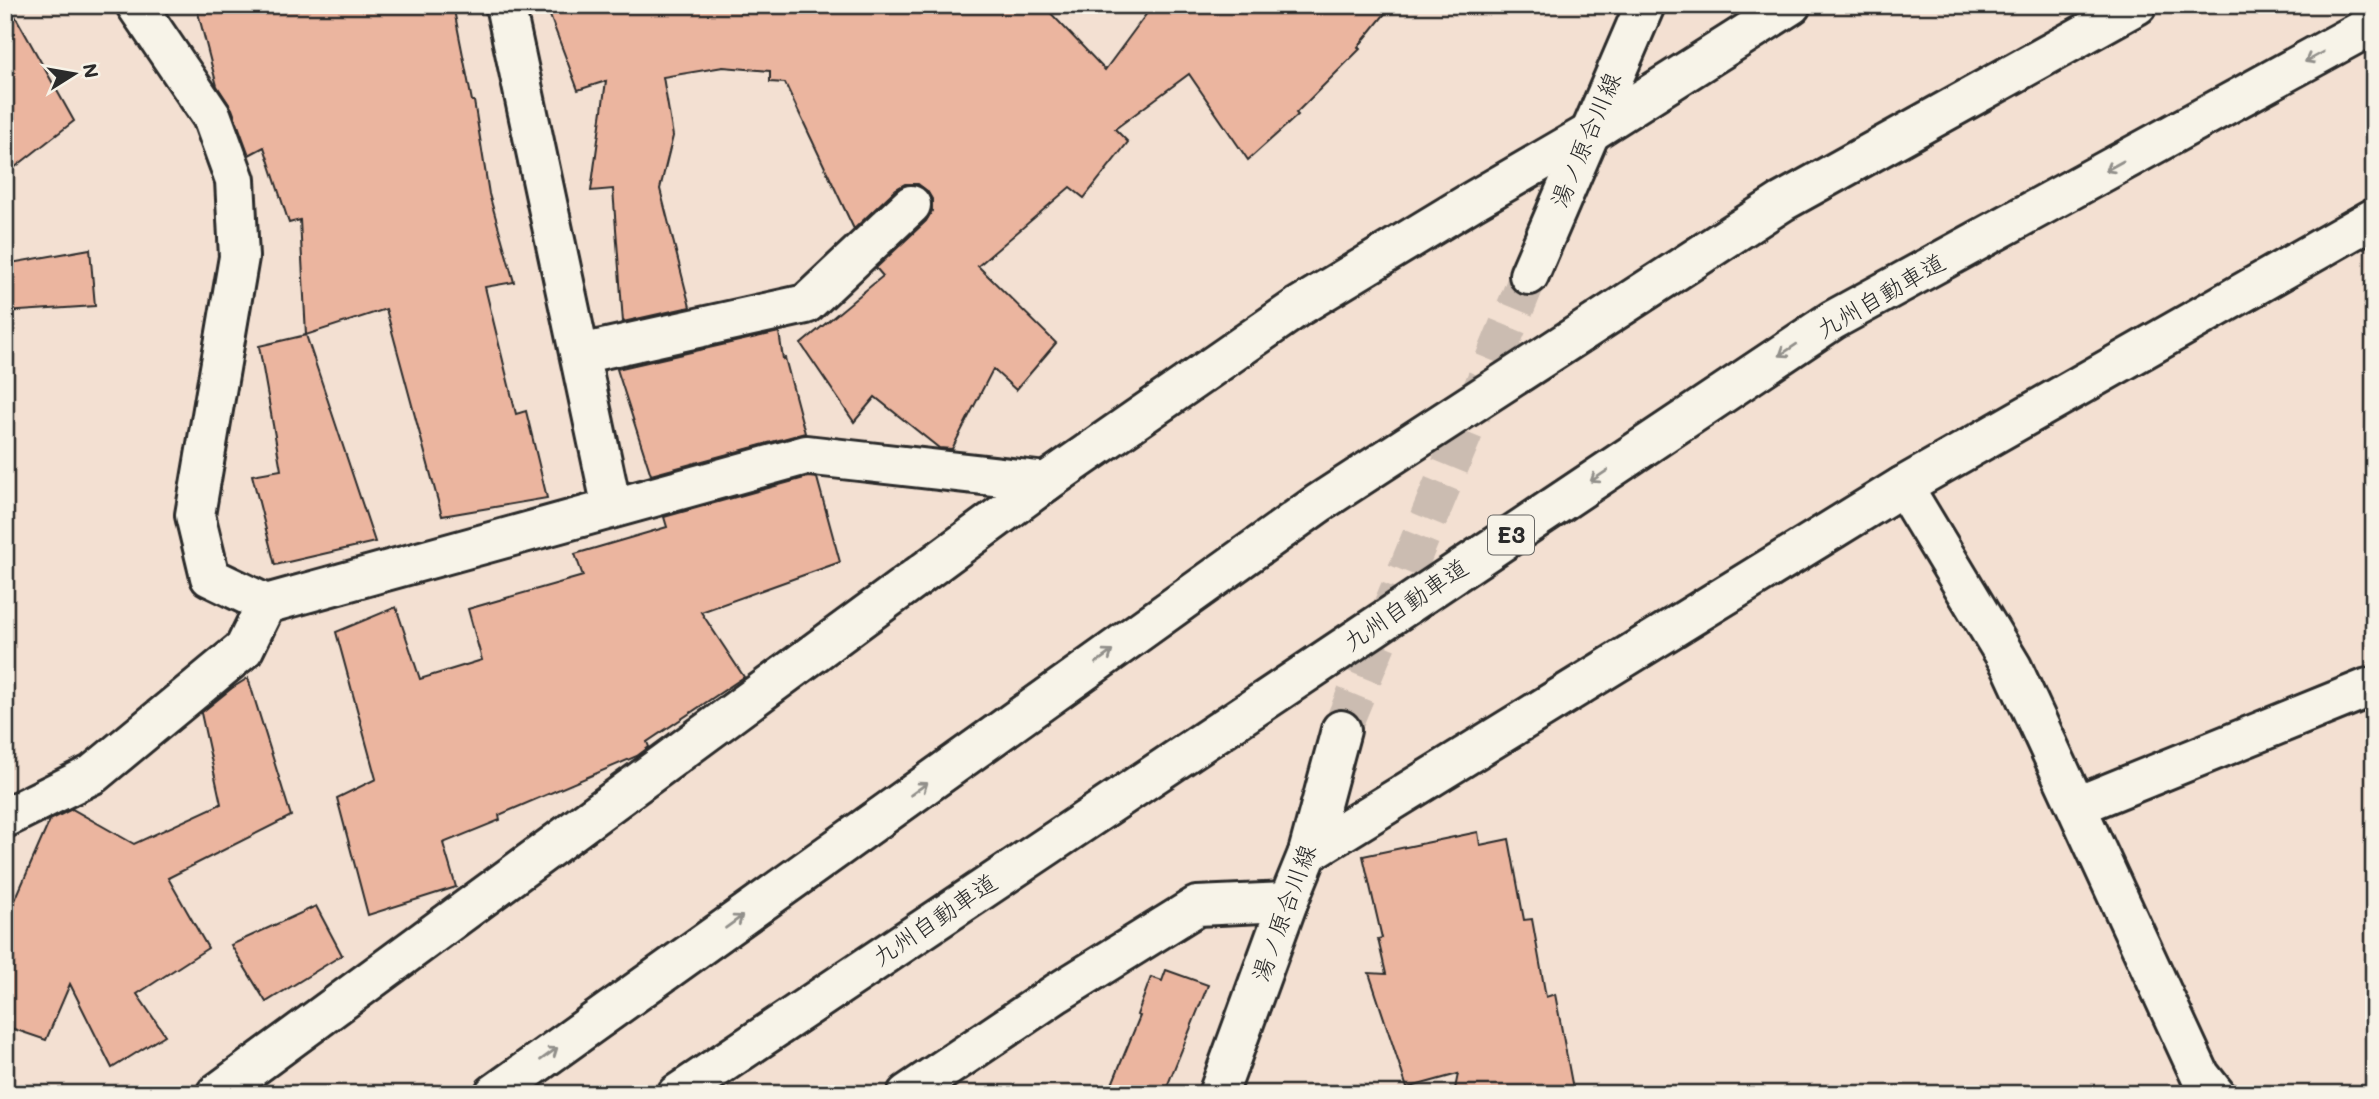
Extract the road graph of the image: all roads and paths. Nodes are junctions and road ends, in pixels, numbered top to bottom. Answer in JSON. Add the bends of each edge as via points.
{"nodes":[{"id":1,"x":136,"y":5,"type":"edge"},
{"id":2,"x":505,"y":5,"type":"edge"},
{"id":3,"x":1645,"y":5,"type":"edge"},
{"id":4,"x":1791,"y":5,"type":"edge"},
{"id":5,"x":2137,"y":5,"type":"edge"},
{"id":6,"x":2374,"y":24,"type":"edge"},
{"id":7,"x":1588,"y":134,"type":"junction"},
{"id":8,"x":911,"y":205,"type":"dead end"},
{"id":9,"x":2374,"y":218,"type":"edge"},
{"id":10,"x":1528,"y":275,"type":"tunnel mouth"},
{"id":11,"x":580,"y":354,"type":"junction"},
{"id":12,"x":1046,"y":482,"type":"junction"},
{"id":13,"x":1903,"y":486,"type":"junction"},
{"id":14,"x":612,"y":508,"type":"junction"},
{"id":15,"x":265,"y":604,"type":"junction"},
{"id":16,"x":2368,"y":688,"type":"dead end"},
{"id":17,"x":1341,"y":730,"type":"tunnel mouth"},
{"id":18,"x":2077,"y":806,"type":"junction"},
{"id":19,"x":5,"y":818,"type":"edge"},
{"id":20,"x":1308,"y":853,"type":"junction"},
{"id":21,"x":1288,"y":902,"type":"junction"},
{"id":22,"x":216,"y":1094,"type":"edge"},
{"id":23,"x":494,"y":1094,"type":"edge"},
{"id":24,"x":677,"y":1094,"type":"edge"},
{"id":25,"x":906,"y":1094,"type":"edge"},
{"id":26,"x":1218,"y":1094,"type":"edge"},
{"id":27,"x":2216,"y":1094,"type":"edge"}],
"edges":[{"from":1,"to":15,"type":"main road","via":[[212,117],[234,180],[239,257],[195,515],[210,577]]},
{"from":2,"to":11,"type":"main road"},
{"from":3,"to":7,"type":"main road","name":"湯ノ原合川線"},
{"from":4,"to":7,"type":"main road"},
{"from":23,"to":5,"type":"main road","one_way":true,"via":[[1319,503],[1782,202]]},
{"from":6,"to":24,"type":"main road","name":"九州自動車道","number":"E3","one_way":true,"via":[[1833,320]]},
{"from":7,"to":10,"type":"main road","name":"湯ノ原合川線"},
{"from":7,"to":12,"type":"main road","via":[[1298,307]]},
{"from":8,"to":11,"type":"main road","via":[[806,304]]},
{"from":9,"to":13,"type":"main road"},
{"from":11,"to":14,"type":"main road"},
{"from":12,"to":14,"type":"main road","via":[[806,455]]},
{"from":12,"to":22,"type":"main road"},
{"from":13,"to":18,"type":"main road","via":[[2011,667]]},
{"from":13,"to":20,"type":"main road"},
{"from":14,"to":15,"type":"main road"},
{"from":15,"to":19,"type":"main road","via":[[244,649],[93,774]]},
{"from":16,"to":18,"type":"main road"},
{"from":17,"to":20,"type":"main road","name":"湯ノ原合川線"},
{"from":18,"to":27,"type":"main road","via":[[2200,1075]]},
{"from":20,"to":21,"type":"main road","name":"湯ノ原合川線"},
{"from":21,"to":25,"type":"main road","via":[[1197,906]]},
{"from":21,"to":26,"type":"main road","name":"湯ノ原合川線"}]}
